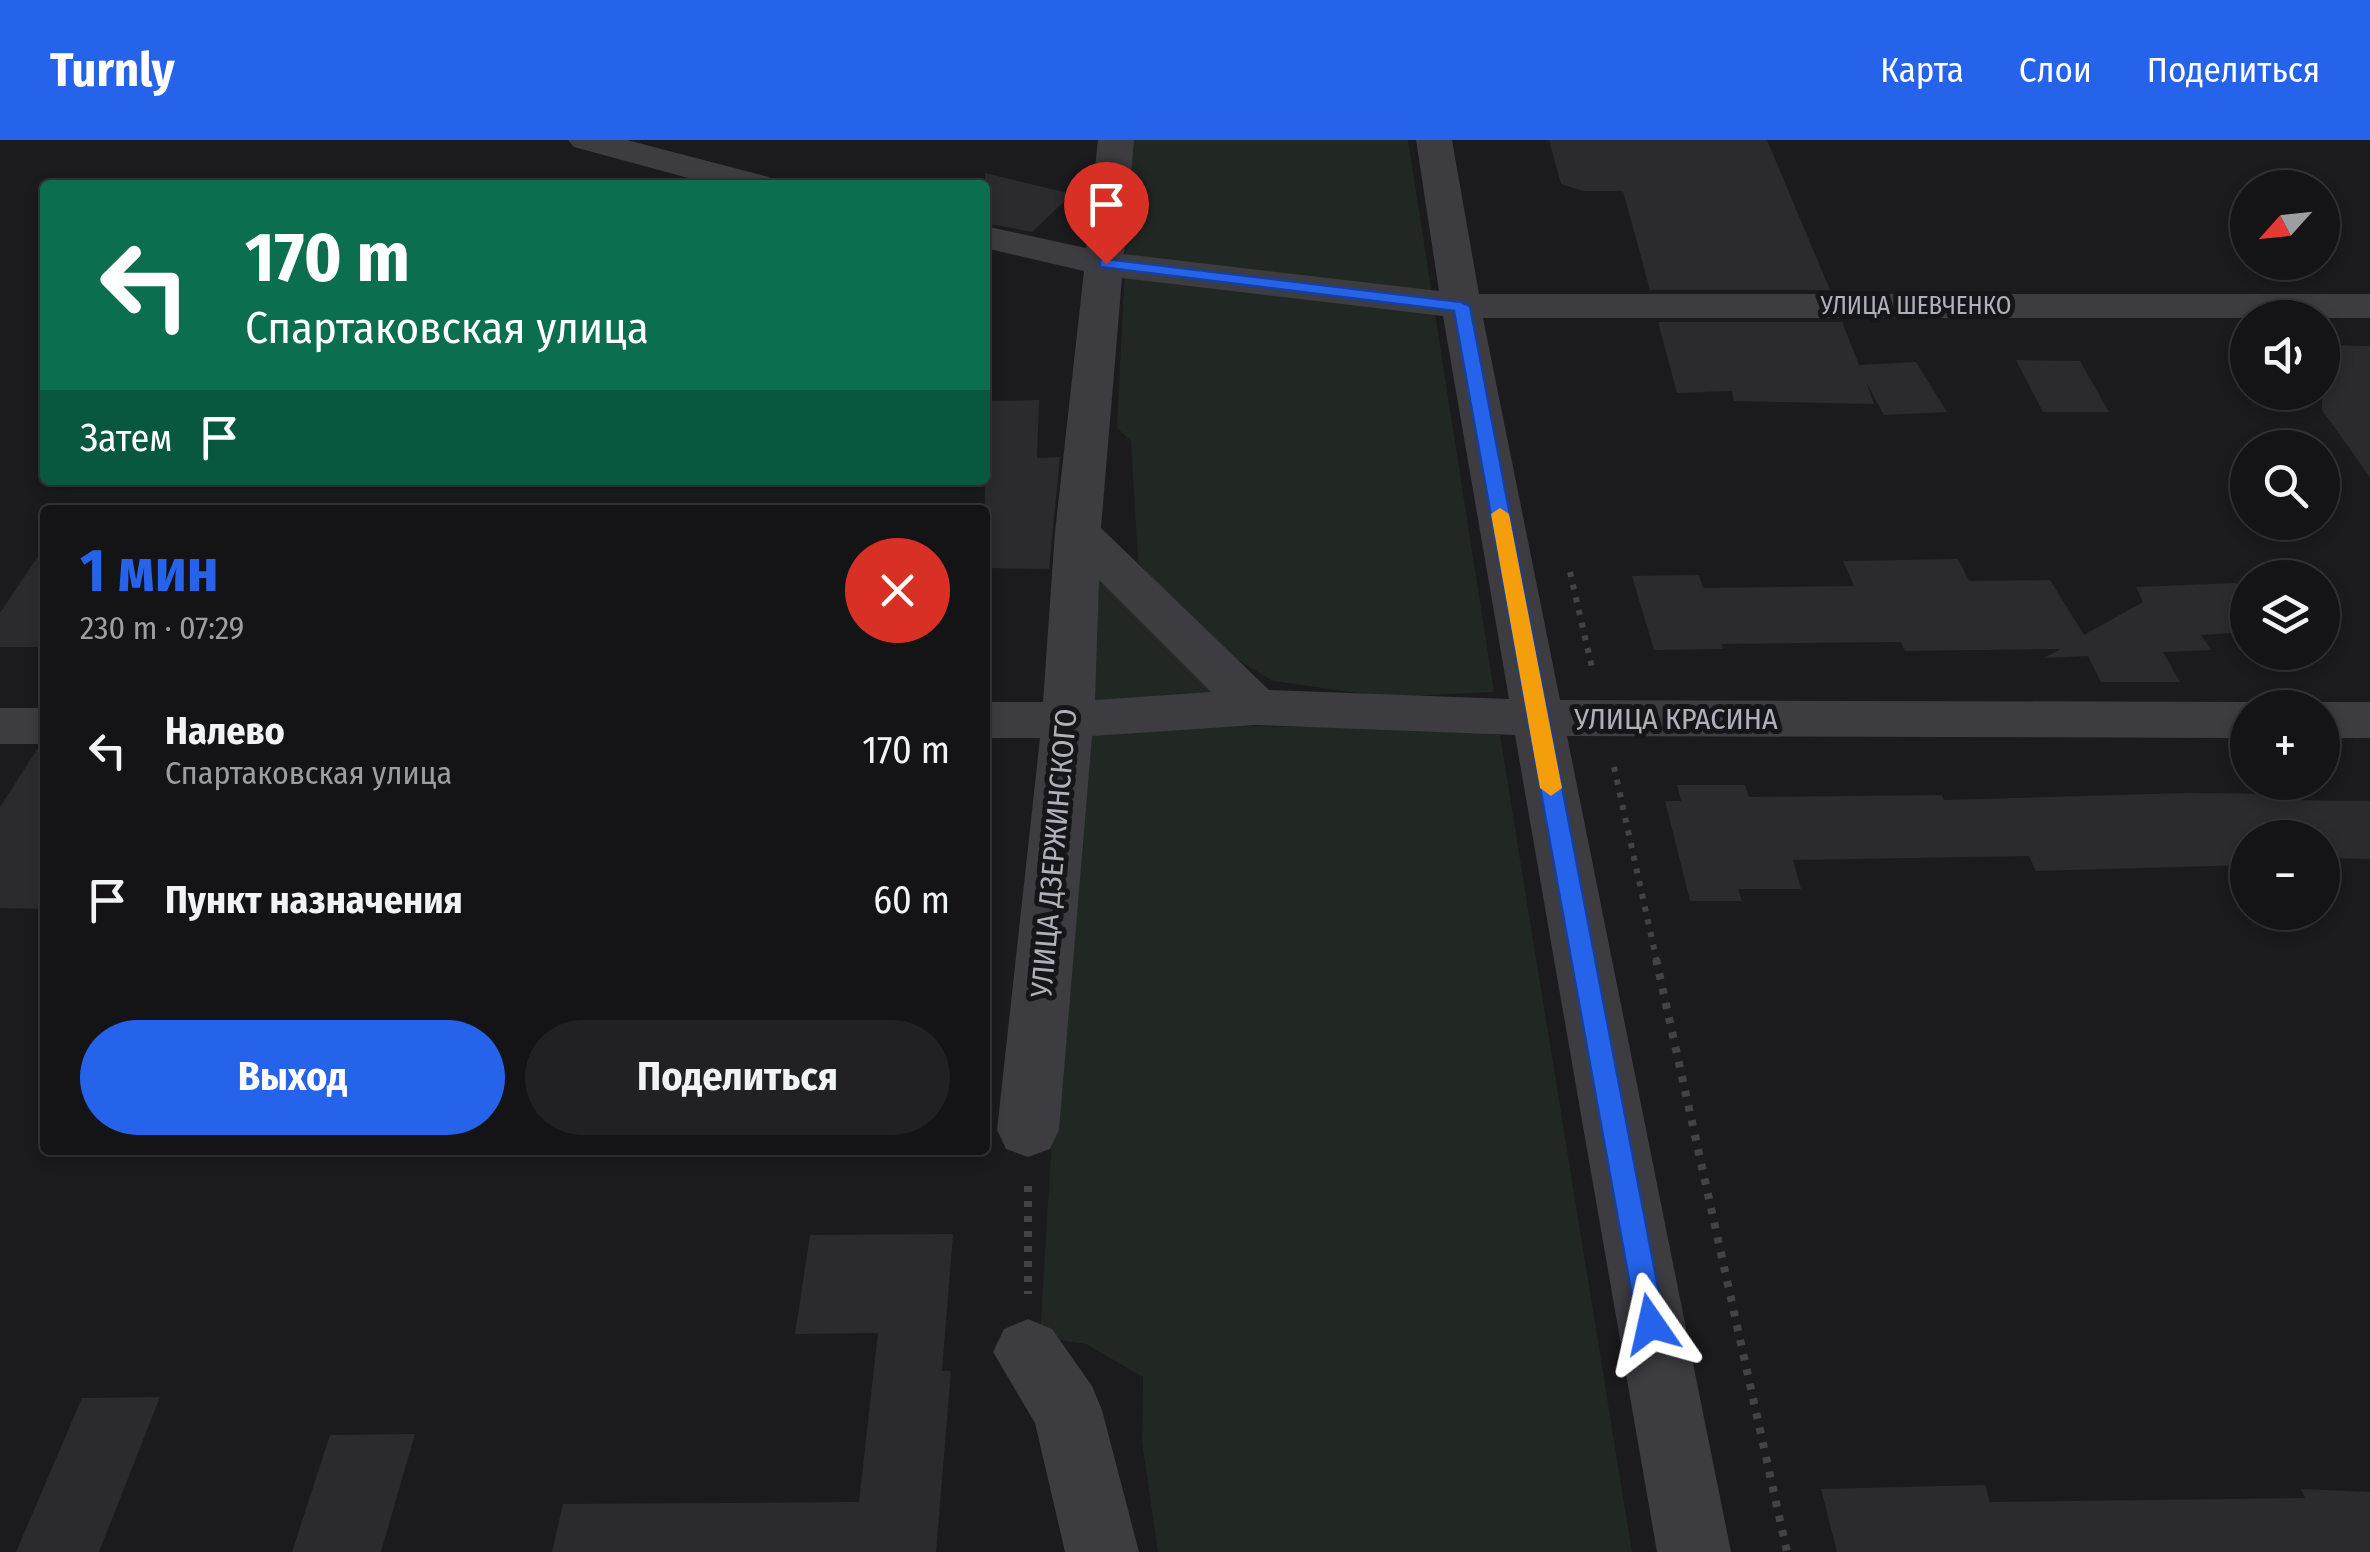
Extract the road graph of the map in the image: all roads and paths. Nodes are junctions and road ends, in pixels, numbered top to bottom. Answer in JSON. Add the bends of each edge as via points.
{"nodes":[{"id":1,"x":586,"y":140,"type":"edge"},
{"id":2,"x":1116,"y":140,"type":"edge"},
{"id":3,"x":1434,"y":140,"type":"edge"},
{"id":4,"x":737,"y":180,"type":"edge"},
{"id":5,"x":990,"y":238,"type":"edge"},
{"id":6,"x":1106,"y":264,"type":"junction"},
{"id":7,"x":1461,"y":306,"type":"junction"},
{"id":8,"x":2370,"y":306,"type":"edge"},
{"id":9,"x":1078,"y":532,"type":"junction"},
{"id":10,"x":1566,"y":552,"type":"dead end"},
{"id":11,"x":1256,"y":707,"type":"junction"},
{"id":12,"x":1538,"y":718,"type":"junction"},
{"id":13,"x":1603,"y":718,"type":"junction"},
{"id":14,"x":990,"y":720,"type":"edge"},
{"id":15,"x":1068,"y":720,"type":"junction"},
{"id":16,"x":2230,"y":720,"type":"edge"},
{"id":17,"x":2340,"y":720,"type":"edge"},
{"id":18,"x":2370,"y":720,"type":"edge"},
{"id":19,"x":0,"y":726,"type":"edge"},
{"id":20,"x":40,"y":726,"type":"edge"},
{"id":21,"x":1028,"y":1130,"type":"joint"},
{"id":22,"x":1028,"y":1352,"type":"joint"},
{"id":23,"x":1102,"y":1552,"type":"edge"},
{"id":24,"x":1694,"y":1552,"type":"edge"},
{"id":25,"x":1787,"y":1552,"type":"edge"}],
"edges":[{"from":1,"to":4,"type":"street"},
{"from":2,"to":6,"type":"street","name":"УЛИЦА ДЗЕРЖИНСКОГО"},
{"from":3,"to":7,"type":"street"},
{"from":5,"to":6,"type":"street","name":"УЛИЦА ШЕВЧЕНКО"},
{"from":6,"to":7,"type":"street","name":"УЛИЦА ШЕВЧЕНКО"},
{"from":6,"to":9,"type":"street","name":"УЛИЦА ДЗЕРЖИНСКОГО"},
{"from":7,"to":8,"type":"street","name":"УЛИЦА ШЕВЧЕНКО"},
{"from":7,"to":12,"type":"street"},
{"from":9,"to":11,"type":"street"},
{"from":9,"to":15,"type":"street","name":"УЛИЦА ДЗЕРЖИНСКОГО"},
{"from":10,"to":13,"type":"path"},
{"from":11,"to":12,"type":"street","name":"УЛИЦА КРАСИНА"},
{"from":11,"to":15,"type":"street","name":"УЛИЦА КРАСИНА"},
{"from":12,"to":13,"type":"street","name":"УЛИЦА КРАСИНА"},
{"from":12,"to":24,"type":"street"},
{"from":13,"to":16,"type":"street","name":"УЛИЦА КРАСИНА"},
{"from":13,"to":25,"type":"path"},
{"from":14,"to":15,"type":"street","name":"УЛИЦА КРАСИНА"},
{"from":15,"to":21,"type":"street","name":"УЛИЦА ДЗЕРЖИНСКОГО"},
{"from":17,"to":18,"type":"street"},
{"from":19,"to":20,"type":"street"},
{"from":21,"to":22,"type":"path"},
{"from":22,"to":23,"type":"street","via":[[1067,1410]]}]}
